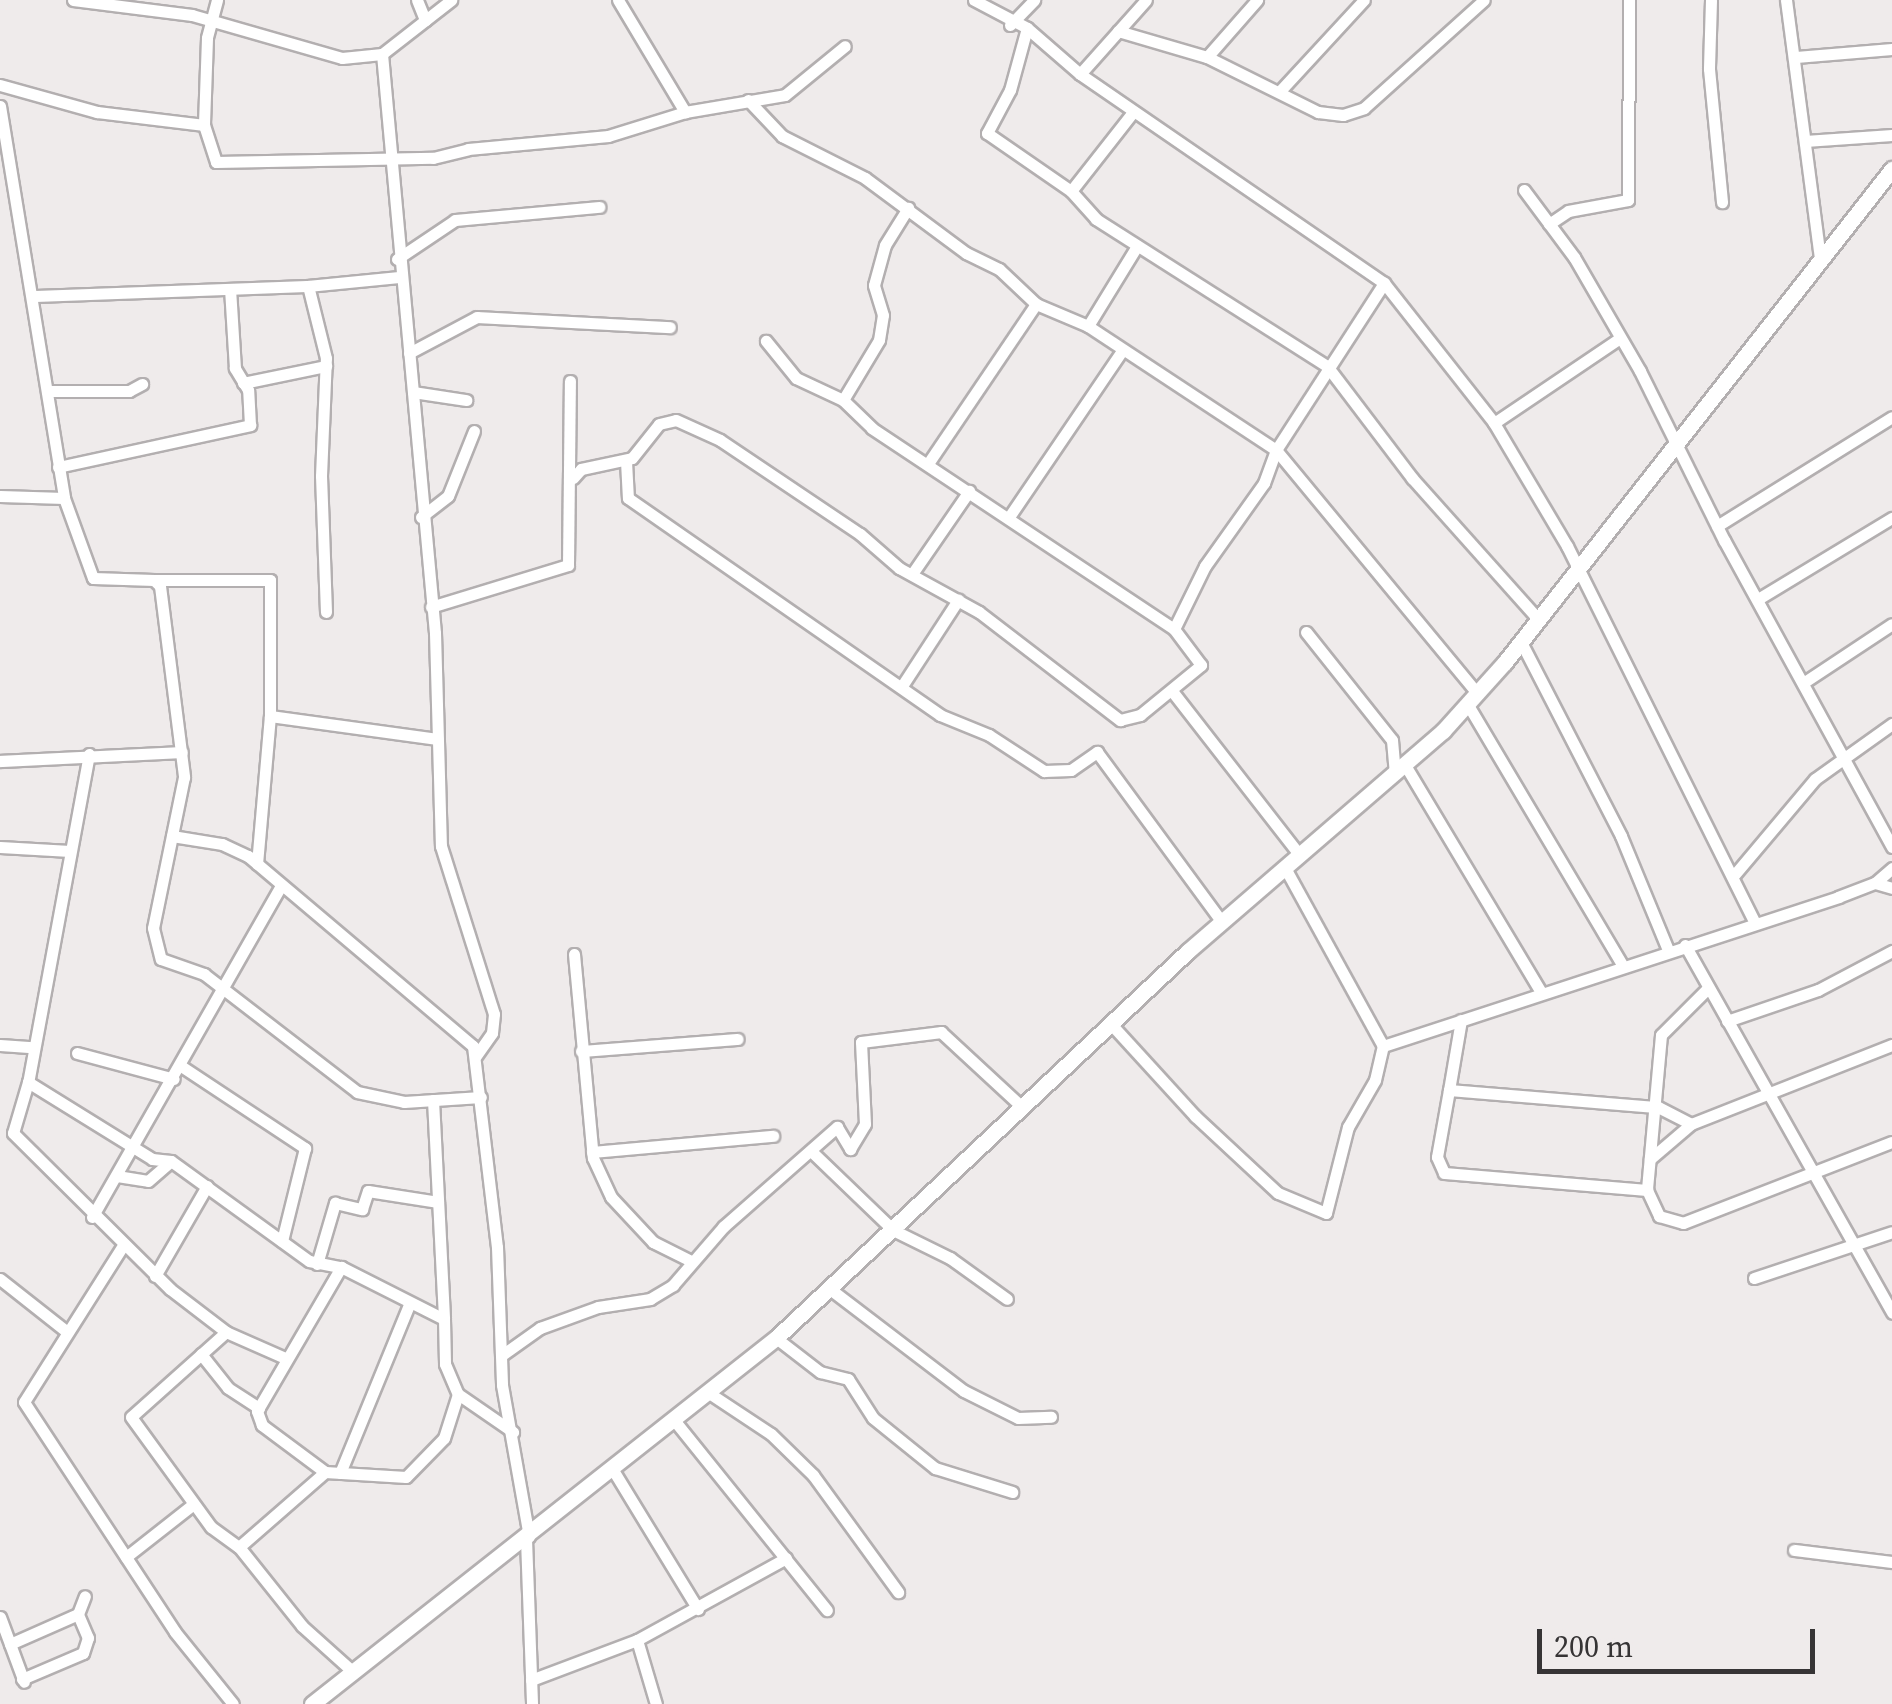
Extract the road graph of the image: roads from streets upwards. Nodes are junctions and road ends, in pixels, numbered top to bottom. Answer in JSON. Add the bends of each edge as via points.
{"nodes":[{"id":1,"x":73,"y":0,"type":"edge"},
{"id":2,"x":217,"y":0,"type":"edge"},
{"id":3,"x":417,"y":0,"type":"edge"},
{"id":4,"x":452,"y":0,"type":"edge"},
{"id":5,"x":618,"y":0,"type":"edge"},
{"id":6,"x":974,"y":0,"type":"edge"},
{"id":7,"x":1034,"y":0,"type":"edge"},
{"id":8,"x":1146,"y":0,"type":"edge"},
{"id":9,"x":1257,"y":0,"type":"edge"},
{"id":10,"x":1364,"y":0,"type":"edge"},
{"id":11,"x":1484,"y":0,"type":"edge"},
{"id":12,"x":1629,"y":0,"type":"edge"},
{"id":13,"x":1710,"y":0,"type":"edge"},
{"id":14,"x":1786,"y":0,"type":"edge"},
{"id":15,"x":425,"y":20,"type":"junction"},
{"id":16,"x":1010,"y":24,"type":"junction"},
{"id":17,"x":209,"y":25,"type":"junction"},
{"id":18,"x":1026,"y":28,"type":"junction"},
{"id":19,"x":1118,"y":32,"type":"junction"},
{"id":20,"x":845,"y":46,"type":"dead end"},
{"id":21,"x":1892,"y":49,"type":"edge"},
{"id":22,"x":382,"y":54,"type":"junction"},
{"id":23,"x":1206,"y":57,"type":"junction"},
{"id":24,"x":1796,"y":58,"type":"junction"},
{"id":25,"x":1080,"y":74,"type":"junction"},
{"id":26,"x":0,"y":85,"type":"edge"},
{"id":27,"x":1279,"y":92,"type":"junction"},
{"id":28,"x":748,"y":100,"type":"junction"},
{"id":29,"x":0,"y":106,"type":"edge"},
{"id":30,"x":685,"y":112,"type":"junction"},
{"id":31,"x":1133,"y":112,"type":"junction"},
{"id":32,"x":204,"y":126,"type":"junction"},
{"id":33,"x":1892,"y":135,"type":"edge"},
{"id":34,"x":1805,"y":141,"type":"junction"},
{"id":35,"x":388,"y":159,"type":"junction"},
{"id":36,"x":1892,"y":169,"type":"edge"},
{"id":37,"x":1524,"y":190,"type":"dead end"},
{"id":38,"x":1071,"y":191,"type":"junction"},
{"id":39,"x":1722,"y":202,"type":"dead end"},
{"id":40,"x":598,"y":206,"type":"dead end"},
{"id":41,"x":908,"y":208,"type":"junction"},
{"id":42,"x":1550,"y":224,"type":"junction"},
{"id":43,"x":1137,"y":246,"type":"junction"},
{"id":44,"x":397,"y":259,"type":"junction"},
{"id":45,"x":1820,"y":260,"type":"junction"},
{"id":46,"x":399,"y":277,"type":"junction"},
{"id":47,"x":1384,"y":283,"type":"junction"},
{"id":48,"x":308,"y":286,"type":"junction"},
{"id":49,"x":230,"y":289,"type":"junction"},
{"id":50,"x":34,"y":296,"type":"junction"},
{"id":51,"x":1036,"y":304,"type":"junction"},
{"id":52,"x":1088,"y":326,"type":"junction"},
{"id":53,"x":670,"y":327,"type":"dead end"},
{"id":54,"x":1620,"y":338,"type":"junction"},
{"id":55,"x":766,"y":341,"type":"dead end"},
{"id":56,"x":1122,"y":351,"type":"junction"},
{"id":57,"x":409,"y":353,"type":"junction"},
{"id":58,"x":326,"y":366,"type":"junction"},
{"id":59,"x":1326,"y":366,"type":"junction"},
{"id":60,"x":570,"y":381,"type":"dead end"},
{"id":61,"x":244,"y":383,"type":"junction"},
{"id":62,"x":142,"y":384,"type":"dead end"},
{"id":63,"x":47,"y":391,"type":"junction"},
{"id":64,"x":413,"y":392,"type":"junction"},
{"id":65,"x":466,"y":400,"type":"dead end"},
{"id":66,"x":844,"y":400,"type":"junction"},
{"id":67,"x":1892,"y":417,"type":"edge"},
{"id":68,"x":1494,"y":423,"type":"junction"},
{"id":69,"x":474,"y":431,"type":"dead end"},
{"id":70,"x":1677,"y":441,"type":"junction"},
{"id":71,"x":1276,"y":450,"type":"junction"},
{"id":72,"x":626,"y":461,"type":"junction"},
{"id":73,"x":929,"y":462,"type":"junction"},
{"id":74,"x":58,"y":467,"type":"junction"},
{"id":75,"x":572,"y":478,"type":"junction"},
{"id":76,"x":968,"y":491,"type":"junction"},
{"id":77,"x":0,"y":496,"type":"edge"},
{"id":78,"x":64,"y":498,"type":"junction"},
{"id":79,"x":421,"y":517,"type":"junction"},
{"id":80,"x":1009,"y":518,"type":"junction"},
{"id":81,"x":1892,"y":518,"type":"edge"},
{"id":82,"x":1717,"y":526,"type":"junction"},
{"id":83,"x":1578,"y":568,"type":"junction"},
{"id":84,"x":912,"y":574,"type":"junction"},
{"id":85,"x":154,"y":580,"type":"junction"},
{"id":86,"x":958,"y":600,"type":"junction"},
{"id":87,"x":1758,"y":600,"type":"junction"},
{"id":88,"x":432,"y":607,"type":"junction"},
{"id":89,"x":326,"y":612,"type":"dead end"},
{"id":90,"x":1538,"y":620,"type":"junction"},
{"id":91,"x":1892,"y":624,"type":"edge"},
{"id":92,"x":1174,"y":629,"type":"junction"},
{"id":93,"x":1306,"y":632,"type":"dead end"},
{"id":94,"x":1521,"y":642,"type":"junction"},
{"id":95,"x":1806,"y":682,"type":"junction"},
{"id":96,"x":902,"y":686,"type":"junction"},
{"id":97,"x":1172,"y":691,"type":"junction"},
{"id":98,"x":1473,"y":700,"type":"junction"},
{"id":99,"x":270,"y":716,"type":"junction"},
{"id":100,"x":1892,"y":724,"type":"edge"},
{"id":101,"x":436,"y":739,"type":"junction"},
{"id":102,"x":182,"y":752,"type":"junction"},
{"id":103,"x":89,"y":754,"type":"junction"},
{"id":104,"x":1846,"y":754,"type":"junction"},
{"id":105,"x":0,"y":762,"type":"edge"},
{"id":106,"x":1400,"y":769,"type":"junction"},
{"id":107,"x":1889,"y":830,"type":"edge"},
{"id":108,"x":172,"y":836,"type":"junction"},
{"id":109,"x":1892,"y":847,"type":"edge"},
{"id":110,"x":0,"y":848,"type":"edge"},
{"id":111,"x":70,"y":851,"type":"junction"},
{"id":112,"x":1299,"y":854,"type":"junction"},
{"id":113,"x":256,"y":864,"type":"junction"},
{"id":114,"x":1284,"y":866,"type":"junction"},
{"id":115,"x":1892,"y":868,"type":"edge"},
{"id":116,"x":1734,"y":874,"type":"junction"},
{"id":117,"x":1875,"y":883,"type":"junction"},
{"id":118,"x":280,"y":888,"type":"junction"},
{"id":119,"x":1892,"y":888,"type":"edge"},
{"id":120,"x":1754,"y":921,"type":"junction"},
{"id":121,"x":1222,"y":922,"type":"junction"},
{"id":122,"x":1685,"y":945,"type":"junction"},
{"id":123,"x":1668,"y":950,"type":"junction"},
{"id":124,"x":1892,"y":951,"type":"edge"},
{"id":125,"x":574,"y":954,"type":"dead end"},
{"id":126,"x":1621,"y":963,"type":"junction"},
{"id":127,"x":224,"y":989,"type":"junction"},
{"id":128,"x":1707,"y":989,"type":"junction"},
{"id":129,"x":1540,"y":991,"type":"junction"},
{"id":130,"x":1461,"y":1020,"type":"junction"},
{"id":131,"x":1727,"y":1020,"type":"junction"},
{"id":132,"x":1112,"y":1024,"type":"junction"},
{"id":133,"x":738,"y":1039,"type":"dead end"},
{"id":134,"x":0,"y":1045,"type":"edge"},
{"id":135,"x":1892,"y":1045,"type":"edge"},
{"id":136,"x":1383,"y":1046,"type":"junction"},
{"id":137,"x":32,"y":1047,"type":"junction"},
{"id":138,"x":582,"y":1051,"type":"junction"},
{"id":139,"x":77,"y":1053,"type":"dead end"},
{"id":140,"x":476,"y":1056,"type":"junction"},
{"id":141,"x":181,"y":1066,"type":"junction"},
{"id":142,"x":174,"y":1079,"type":"junction"},
{"id":143,"x":28,"y":1082,"type":"junction"},
{"id":144,"x":1449,"y":1090,"type":"junction"},
{"id":145,"x":1770,"y":1096,"type":"junction"},
{"id":146,"x":481,"y":1097,"type":"junction"},
{"id":147,"x":434,"y":1100,"type":"junction"},
{"id":148,"x":1021,"y":1106,"type":"junction"},
{"id":149,"x":1658,"y":1108,"type":"junction"},
{"id":150,"x":1691,"y":1124,"type":"junction"},
{"id":151,"x":773,"y":1136,"type":"dead end"},
{"id":152,"x":1892,"y":1142,"type":"edge"},
{"id":153,"x":136,"y":1148,"type":"junction"},
{"id":154,"x":812,"y":1151,"type":"junction"},
{"id":155,"x":592,"y":1152,"type":"junction"},
{"id":156,"x":1650,"y":1159,"type":"junction"},
{"id":157,"x":171,"y":1161,"type":"junction"},
{"id":158,"x":1809,"y":1171,"type":"junction"},
{"id":159,"x":118,"y":1176,"type":"junction"},
{"id":160,"x":207,"y":1186,"type":"junction"},
{"id":161,"x":1647,"y":1190,"type":"junction"},
{"id":162,"x":438,"y":1202,"type":"junction"},
{"id":163,"x":92,"y":1216,"type":"junction"},
{"id":164,"x":893,"y":1230,"type":"junction"},
{"id":165,"x":1892,"y":1232,"type":"edge"},
{"id":166,"x":282,"y":1240,"type":"junction"},
{"id":167,"x":122,"y":1247,"type":"junction"},
{"id":168,"x":1850,"y":1247,"type":"junction"},
{"id":169,"x":689,"y":1260,"type":"junction"},
{"id":170,"x":317,"y":1264,"type":"junction"},
{"id":171,"x":342,"y":1267,"type":"junction"},
{"id":172,"x":155,"y":1276,"type":"junction"},
{"id":173,"x":0,"y":1278,"type":"edge"},
{"id":174,"x":1754,"y":1278,"type":"dead end"},
{"id":175,"x":830,"y":1289,"type":"junction"},
{"id":176,"x":1008,"y":1299,"type":"dead end"},
{"id":177,"x":408,"y":1305,"type":"junction"},
{"id":178,"x":1892,"y":1313,"type":"edge"},
{"id":179,"x":444,"y":1318,"type":"junction"},
{"id":180,"x":67,"y":1332,"type":"junction"},
{"id":181,"x":226,"y":1332,"type":"junction"},
{"id":182,"x":776,"y":1338,"type":"junction"},
{"id":183,"x":201,"y":1354,"type":"junction"},
{"id":184,"x":501,"y":1356,"type":"junction"},
{"id":185,"x":286,"y":1358,"type":"junction"},
{"id":186,"x":709,"y":1393,"type":"junction"},
{"id":187,"x":458,"y":1394,"type":"junction"},
{"id":188,"x":259,"y":1408,"type":"junction"},
{"id":189,"x":1051,"y":1417,"type":"dead end"},
{"id":190,"x":674,"y":1420,"type":"junction"},
{"id":191,"x":513,"y":1432,"type":"junction"},
{"id":192,"x":613,"y":1470,"type":"junction"},
{"id":193,"x":325,"y":1472,"type":"junction"},
{"id":194,"x":340,"y":1473,"type":"junction"},
{"id":195,"x":1012,"y":1492,"type":"dead end"},
{"id":196,"x":192,"y":1504,"type":"junction"},
{"id":197,"x":528,"y":1538,"type":"junction"},
{"id":198,"x":239,"y":1547,"type":"junction"},
{"id":199,"x":1794,"y":1550,"type":"dead end"},
{"id":200,"x":126,"y":1557,"type":"junction"},
{"id":201,"x":786,"y":1558,"type":"junction"},
{"id":202,"x":1892,"y":1562,"type":"edge"},
{"id":203,"x":898,"y":1592,"type":"dead end"},
{"id":204,"x":85,"y":1596,"type":"dead end"},
{"id":205,"x":698,"y":1609,"type":"junction"},
{"id":206,"x":827,"y":1610,"type":"dead end"},
{"id":207,"x":78,"y":1614,"type":"junction"},
{"id":208,"x":0,"y":1617,"type":"edge"},
{"id":209,"x":637,"y":1640,"type":"junction"},
{"id":210,"x":10,"y":1644,"type":"junction"},
{"id":211,"x":351,"y":1670,"type":"junction"},
{"id":212,"x":531,"y":1680,"type":"junction"},
{"id":213,"x":233,"y":1704,"type":"edge"},
{"id":214,"x":312,"y":1704,"type":"edge"},
{"id":215,"x":532,"y":1704,"type":"edge"},
{"id":216,"x":656,"y":1704,"type":"edge"}],
"edges":[{"from":1,"to":17,"type":"street","via":[[178,12]]},
{"from":2,"to":17,"type":"street"},
{"from":3,"to":15,"type":"street"},
{"from":4,"to":15,"type":"street"},
{"from":5,"to":30,"type":"street"},
{"from":6,"to":16,"type":"street"},
{"from":7,"to":16,"type":"street"},
{"from":8,"to":19,"type":"street"},
{"from":9,"to":23,"type":"street"},
{"from":10,"to":27,"type":"street"},
{"from":11,"to":27,"type":"street","via":[[1364,108],[1343,115],[1318,112]]},
{"from":12,"to":42,"type":"street","via":[[1632,190],[1622,205],[1568,210]]},
{"from":13,"to":39,"type":"street","via":[[1709,69]]},
{"from":14,"to":24,"type":"street"},
{"from":15,"to":22,"type":"street"},
{"from":16,"to":18,"type":"street"},
{"from":17,"to":22,"type":"street","via":[[280,38],[323,56]]},
{"from":17,"to":32,"type":"street"},
{"from":18,"to":25,"type":"street"},
{"from":18,"to":38,"type":"street","via":[[1010,90],[986,133]]},
{"from":19,"to":23,"type":"street"},
{"from":19,"to":25,"type":"street"},
{"from":20,"to":28,"type":"street","via":[[803,86]]},
{"from":21,"to":24,"type":"street"},
{"from":22,"to":35,"type":"street"},
{"from":23,"to":27,"type":"street"},
{"from":24,"to":34,"type":"street"},
{"from":25,"to":31,"type":"street"},
{"from":26,"to":32,"type":"street","via":[[97,112]]},
{"from":28,"to":30,"type":"street"},
{"from":28,"to":41,"type":"street","via":[[782,136]]},
{"from":29,"to":50,"type":"street"},
{"from":30,"to":35,"type":"street","via":[[608,136]]},
{"from":31,"to":38,"type":"street"},
{"from":31,"to":47,"type":"street"},
{"from":32,"to":35,"type":"street","via":[[216,162]]},
{"from":33,"to":34,"type":"street"},
{"from":34,"to":45,"type":"street"},
{"from":35,"to":44,"type":"street"},
{"from":36,"to":45,"type":"street"},
{"from":37,"to":42,"type":"street"},
{"from":38,"to":43,"type":"street"},
{"from":40,"to":44,"type":"street","via":[[455,220]]},
{"from":41,"to":51,"type":"street","via":[[966,253],[999,269]]},
{"from":41,"to":66,"type":"street","via":[[885,244],[874,285],[883,315],[878,340]]},
{"from":42,"to":54,"type":"street"},
{"from":43,"to":52,"type":"street"},
{"from":43,"to":59,"type":"street"},
{"from":44,"to":46,"type":"street"},
{"from":45,"to":70,"type":"street"},
{"from":46,"to":48,"type":"street"},
{"from":46,"to":57,"type":"street"},
{"from":47,"to":59,"type":"street"},
{"from":47,"to":68,"type":"street"},
{"from":48,"to":49,"type":"street"},
{"from":48,"to":58,"type":"street"},
{"from":49,"to":50,"type":"street"},
{"from":49,"to":61,"type":"street","via":[[235,368]]},
{"from":50,"to":63,"type":"street"},
{"from":51,"to":52,"type":"street"},
{"from":51,"to":73,"type":"street"},
{"from":52,"to":56,"type":"street"},
{"from":53,"to":57,"type":"street","via":[[477,317]]},
{"from":54,"to":68,"type":"street"},
{"from":54,"to":70,"type":"street"},
{"from":55,"to":66,"type":"street","via":[[796,378]]},
{"from":56,"to":71,"type":"street"},
{"from":56,"to":80,"type":"street"},
{"from":57,"to":64,"type":"street"},
{"from":58,"to":61,"type":"street"},
{"from":58,"to":89,"type":"street","via":[[320,476]]},
{"from":59,"to":71,"type":"street"},
{"from":59,"to":90,"type":"street","via":[[1348,402]]},
{"from":60,"to":75,"type":"street"},
{"from":61,"to":74,"type":"street","via":[[250,426]]},
{"from":62,"to":63,"type":"street","via":[[130,390]]},
{"from":63,"to":74,"type":"street"},
{"from":64,"to":65,"type":"street"},
{"from":64,"to":79,"type":"street"},
{"from":66,"to":73,"type":"street","via":[[872,428]]},
{"from":67,"to":82,"type":"street"},
{"from":68,"to":83,"type":"street"},
{"from":69,"to":79,"type":"street","via":[[448,496]]},
{"from":70,"to":82,"type":"street"},
{"from":70,"to":83,"type":"street"},
{"from":71,"to":92,"type":"street","via":[[1264,483],[1205,566]]},
{"from":71,"to":98,"type":"street"},
{"from":72,"to":75,"type":"street","via":[[582,469]]},
{"from":72,"to":84,"type":"street","via":[[642,451],[659,424],[676,420],[796,489]]},
{"from":72,"to":96,"type":"street","via":[[628,498]]},
{"from":73,"to":76,"type":"street"},
{"from":74,"to":78,"type":"street"},
{"from":75,"to":88,"type":"street","via":[[568,565]]},
{"from":76,"to":80,"type":"street"},
{"from":76,"to":84,"type":"street"},
{"from":77,"to":78,"type":"street"},
{"from":78,"to":85,"type":"street","via":[[93,578]]},
{"from":79,"to":88,"type":"street"},
{"from":80,"to":92,"type":"street"},
{"from":81,"to":87,"type":"street"},
{"from":82,"to":87,"type":"street"},
{"from":83,"to":90,"type":"street"},
{"from":83,"to":116,"type":"street"},
{"from":84,"to":86,"type":"street"},
{"from":85,"to":99,"type":"street","via":[[270,580]]},
{"from":85,"to":102,"type":"street"},
{"from":86,"to":96,"type":"street"},
{"from":86,"to":97,"type":"street","via":[[1120,720],[1129,722]]},
{"from":87,"to":95,"type":"street"},
{"from":88,"to":101,"type":"street"},
{"from":90,"to":94,"type":"street"},
{"from":91,"to":95,"type":"street"},
{"from":92,"to":97,"type":"street","via":[[1202,661]]},
{"from":93,"to":106,"type":"street","via":[[1392,740]]},
{"from":94,"to":98,"type":"street"},
{"from":94,"to":123,"type":"street","via":[[1621,836]]},
{"from":95,"to":104,"type":"street"},
{"from":96,"to":121,"type":"street","via":[[940,715],[1002,743],[1028,766],[1060,774],[1097,752]]},
{"from":97,"to":112,"type":"street"},
{"from":98,"to":106,"type":"street"},
{"from":98,"to":126,"type":"street"},
{"from":99,"to":101,"type":"street"},
{"from":99,"to":113,"type":"street"},
{"from":100,"to":104,"type":"street"},
{"from":101,"to":140,"type":"street","via":[[441,846],[494,1014],[492,1032]]},
{"from":102,"to":103,"type":"street"},
{"from":102,"to":108,"type":"street"},
{"from":103,"to":105,"type":"street"},
{"from":103,"to":111,"type":"street"},
{"from":104,"to":107,"type":"street"},
{"from":104,"to":116,"type":"street","via":[[1802,792],[1779,828]]},
{"from":106,"to":112,"type":"street"},
{"from":106,"to":129,"type":"street"},
{"from":107,"to":109,"type":"street"},
{"from":108,"to":113,"type":"street","via":[[237,848]]},
{"from":108,"to":127,"type":"street","via":[[153,928],[161,959]]},
{"from":110,"to":111,"type":"street"},
{"from":111,"to":137,"type":"street"},
{"from":112,"to":114,"type":"street"},
{"from":113,"to":118,"type":"street"},
{"from":114,"to":121,"type":"street"},
{"from":114,"to":136,"type":"street"},
{"from":115,"to":117,"type":"street"},
{"from":116,"to":120,"type":"street"},
{"from":117,"to":119,"type":"street"},
{"from":117,"to":120,"type":"street"},
{"from":118,"to":127,"type":"street"},
{"from":118,"to":140,"type":"street","via":[[321,914],[380,972],[466,1038]]},
{"from":120,"to":122,"type":"street"},
{"from":121,"to":132,"type":"street"},
{"from":122,"to":123,"type":"street"},
{"from":122,"to":128,"type":"street"},
{"from":123,"to":126,"type":"street"},
{"from":124,"to":131,"type":"street","via":[[1818,990]]},
{"from":125,"to":138,"type":"street"},
{"from":126,"to":129,"type":"street"},
{"from":127,"to":141,"type":"street"},
{"from":127,"to":147,"type":"street","via":[[357,1092]]},
{"from":128,"to":131,"type":"street"},
{"from":128,"to":149,"type":"street","via":[[1662,1035]]},
{"from":129,"to":130,"type":"street"},
{"from":130,"to":136,"type":"street"},
{"from":130,"to":144,"type":"street"},
{"from":131,"to":145,"type":"street"},
{"from":132,"to":136,"type":"street","via":[[1206,1127],[1278,1193],[1316,1214],[1333,1203],[1348,1127],[1376,1080]]},
{"from":132,"to":148,"type":"street"},
{"from":133,"to":138,"type":"street"},
{"from":134,"to":137,"type":"street"},
{"from":135,"to":145,"type":"street"},
{"from":137,"to":143,"type":"street"},
{"from":138,"to":155,"type":"street"},
{"from":139,"to":142,"type":"street"},
{"from":140,"to":146,"type":"street"},
{"from":141,"to":142,"type":"street"},
{"from":141,"to":166,"type":"street","via":[[305,1148]]},
{"from":142,"to":153,"type":"street"},
{"from":143,"to":153,"type":"street"},
{"from":143,"to":163,"type":"street","via":[[12,1133]]},
{"from":144,"to":149,"type":"street"},
{"from":144,"to":161,"type":"street","via":[[1437,1158],[1444,1174]]},
{"from":145,"to":150,"type":"street"},
{"from":145,"to":158,"type":"street"},
{"from":146,"to":147,"type":"street"},
{"from":146,"to":184,"type":"street"},
{"from":147,"to":162,"type":"street"},
{"from":148,"to":154,"type":"street","via":[[941,1032],[861,1042],[865,1124],[850,1149],[836,1127]]},
{"from":148,"to":164,"type":"street"},
{"from":149,"to":150,"type":"street","via":[[1683,1114]]},
{"from":149,"to":156,"type":"street"},
{"from":150,"to":156,"type":"street"},
{"from":151,"to":155,"type":"street"},
{"from":152,"to":158,"type":"street"},
{"from":153,"to":157,"type":"street"},
{"from":153,"to":159,"type":"street"},
{"from":154,"to":164,"type":"street"},
{"from":154,"to":169,"type":"street"},
{"from":155,"to":169,"type":"street","via":[[611,1197],[653,1242]]},
{"from":156,"to":161,"type":"street"},
{"from":157,"to":159,"type":"street","via":[[148,1181]]},
{"from":157,"to":160,"type":"street"},
{"from":158,"to":161,"type":"street","via":[[1672,1224],[1658,1216]]},
{"from":158,"to":168,"type":"street"},
{"from":159,"to":163,"type":"street"},
{"from":160,"to":166,"type":"street"},
{"from":160,"to":172,"type":"street"},
{"from":162,"to":170,"type":"street","via":[[368,1191],[362,1209],[335,1203]]},
{"from":162,"to":179,"type":"street"},
{"from":163,"to":167,"type":"street"},
{"from":164,"to":175,"type":"street"},
{"from":164,"to":176,"type":"street","via":[[950,1258]]},
{"from":165,"to":168,"type":"street"},
{"from":166,"to":170,"type":"street"},
{"from":167,"to":172,"type":"street"},
{"from":167,"to":180,"type":"street"},
{"from":168,"to":174,"type":"street"},
{"from":168,"to":178,"type":"street"},
{"from":169,"to":184,"type":"street","via":[[673,1285],[650,1299],[598,1307],[540,1328]]},
{"from":170,"to":171,"type":"street"},
{"from":171,"to":177,"type":"street"},
{"from":171,"to":185,"type":"street"},
{"from":172,"to":181,"type":"street"},
{"from":173,"to":180,"type":"street"},
{"from":175,"to":182,"type":"street"},
{"from":175,"to":189,"type":"street","via":[[988,1405],[1018,1418]]},
{"from":177,"to":179,"type":"street"},
{"from":177,"to":194,"type":"street"},
{"from":179,"to":187,"type":"street","via":[[445,1364]]},
{"from":180,"to":200,"type":"street","via":[[24,1402]]},
{"from":181,"to":183,"type":"street"},
{"from":181,"to":185,"type":"street"},
{"from":182,"to":186,"type":"street"},
{"from":182,"to":195,"type":"street","via":[[820,1372],[848,1378],[873,1418],[935,1468]]},
{"from":183,"to":188,"type":"street","via":[[228,1388]]},
{"from":183,"to":196,"type":"street","via":[[130,1416]]},
{"from":184,"to":191,"type":"street"},
{"from":185,"to":188,"type":"street"},
{"from":186,"to":190,"type":"street"},
{"from":186,"to":203,"type":"street","via":[[771,1434],[814,1475]]},
{"from":187,"to":191,"type":"street"},
{"from":187,"to":194,"type":"street","via":[[444,1438],[406,1477]]},
{"from":188,"to":193,"type":"street","via":[[262,1425]]},
{"from":190,"to":192,"type":"street"},
{"from":190,"to":201,"type":"street"},
{"from":191,"to":197,"type":"street","via":[[514,1478]]},
{"from":192,"to":197,"type":"street"},
{"from":192,"to":205,"type":"street"},
{"from":193,"to":194,"type":"street"},
{"from":193,"to":198,"type":"street"},
{"from":196,"to":198,"type":"street","via":[[224,1541]]},
{"from":196,"to":200,"type":"street"},
{"from":197,"to":211,"type":"street"},
{"from":197,"to":212,"type":"street"},
{"from":198,"to":211,"type":"street","via":[[302,1626]]},
{"from":199,"to":202,"type":"street"},
{"from":200,"to":213,"type":"street"},
{"from":201,"to":205,"type":"street"},
{"from":201,"to":206,"type":"street"},
{"from":204,"to":207,"type":"street"},
{"from":205,"to":209,"type":"street"},
{"from":207,"to":210,"type":"street"},
{"from":207,"to":210,"type":"street","via":[[88,1638],[82,1653],[23,1680]]},
{"from":208,"to":210,"type":"street"},
{"from":209,"to":212,"type":"street"},
{"from":209,"to":216,"type":"street"},
{"from":211,"to":214,"type":"street"},
{"from":212,"to":215,"type":"street"}]}
